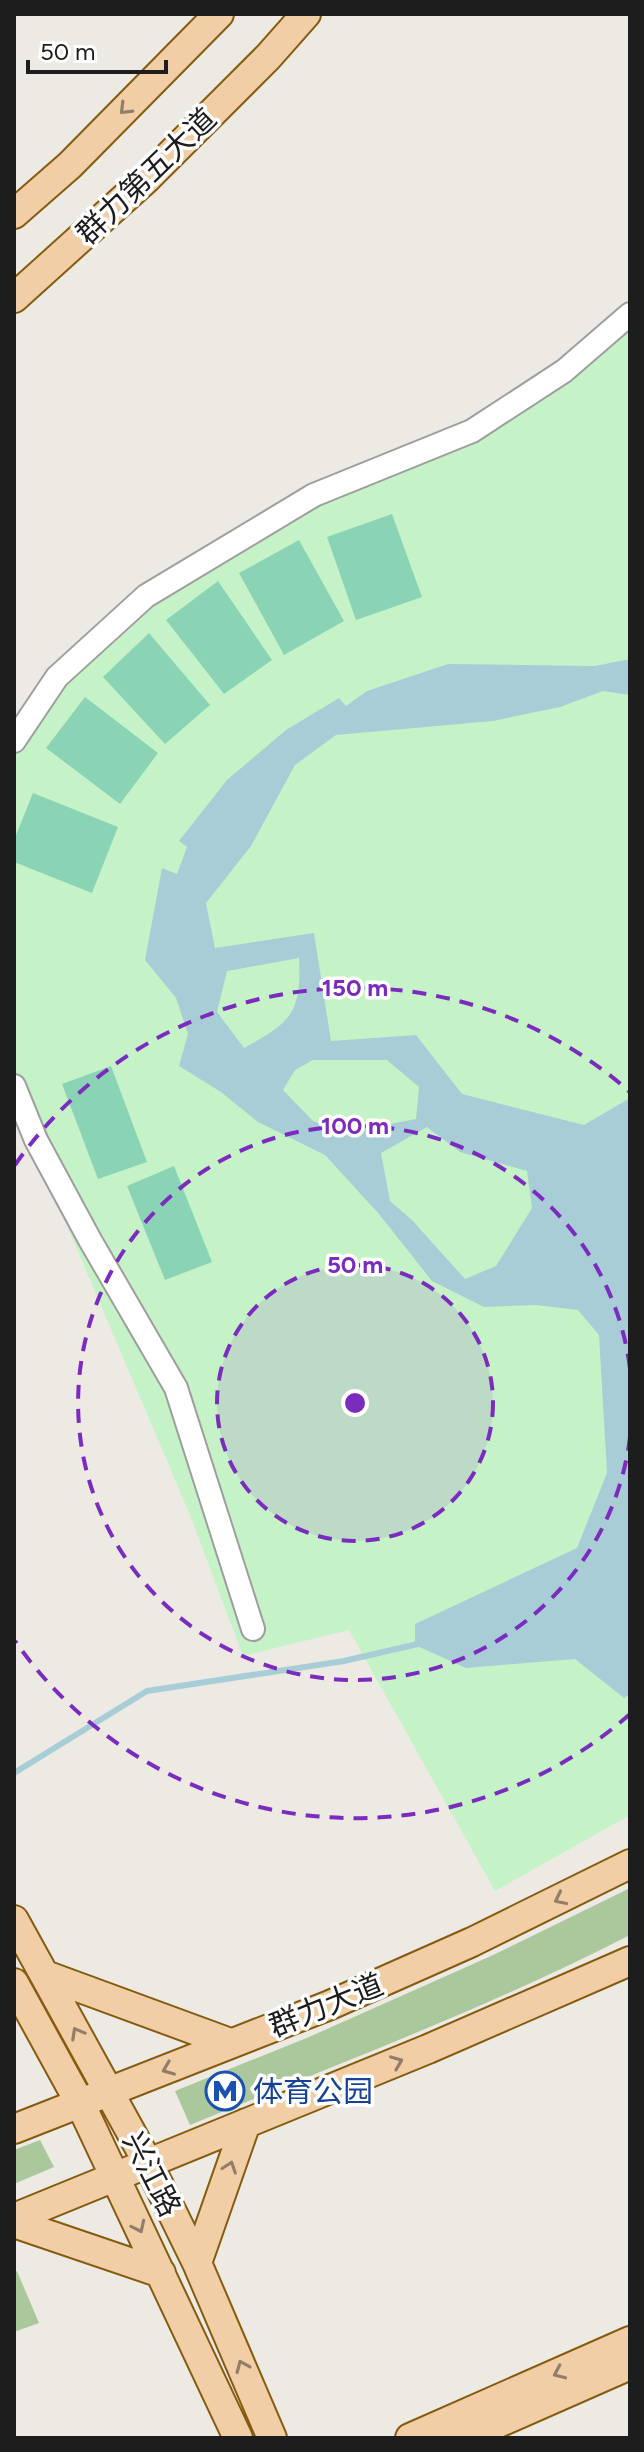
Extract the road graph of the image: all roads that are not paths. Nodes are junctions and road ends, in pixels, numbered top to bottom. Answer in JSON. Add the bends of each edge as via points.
{"nodes":[{"id":1,"x":219,"y":14,"type":"edge"},
{"id":2,"x":306,"y":14,"type":"edge"},
{"id":3,"x":14,"y":214,"type":"edge"},
{"id":4,"x":14,"y":298,"type":"edge"},
{"id":5,"x":630,"y":314,"type":"edge"},
{"id":6,"x":14,"y":741,"type":"edge"},
{"id":7,"x":14,"y":1086,"type":"edge"},
{"id":8,"x":253,"y":1629,"type":"dead end"},
{"id":9,"x":630,"y":1864,"type":"edge"},
{"id":10,"x":14,"y":1920,"type":"edge"},
{"id":11,"x":630,"y":1961,"type":"edge"},
{"id":12,"x":45,"y":1975,"type":"junction"},
{"id":13,"x":15,"y":1990,"type":"edge"},
{"id":14,"x":230,"y":2043,"type":"junction"},
{"id":15,"x":110,"y":2093,"type":"junction"},
{"id":16,"x":81,"y":2105,"type":"junction"},
{"id":17,"x":246,"y":2123,"type":"junction"},
{"id":18,"x":14,"y":2129,"type":"edge"},
{"id":19,"x":148,"y":2163,"type":"junction"},
{"id":20,"x":116,"y":2177,"type":"junction"},
{"id":21,"x":14,"y":2221,"type":"edge"},
{"id":22,"x":197,"y":2263,"type":"junction"},
{"id":23,"x":161,"y":2273,"type":"junction"},
{"id":24,"x":630,"y":2341,"type":"edge"},
{"id":25,"x":630,"y":2365,"type":"edge"},
{"id":26,"x":238,"y":2438,"type":"edge"},
{"id":27,"x":272,"y":2438,"type":"edge"},
{"id":28,"x":410,"y":2438,"type":"edge"},
{"id":29,"x":464,"y":2438,"type":"edge"}],
"edges":[{"from":1,"to":3,"type":"main road","name":"群力第五大道","one_way":true,"via":[[70,165]]},
{"from":2,"to":4,"type":"main road","name":"群力第五大道","via":[[147,178]]},
{"from":5,"to":6,"type":"street","via":[[564,371],[472,431],[314,495],[146,596],[57,677]]},
{"from":7,"to":8,"type":"street","via":[[90,1240],[176,1388]]},
{"from":9,"to":14,"type":"main road","name":"群力大道","one_way":true,"via":[[472,1942]]},
{"from":10,"to":12,"type":"main road","name":"兴江路"},
{"from":17,"to":11,"type":"main road","one_way":true},
{"from":12,"to":14,"type":"main road"},
{"from":15,"to":12,"type":"main road","name":"兴江路","one_way":true},
{"from":13,"to":16,"type":"main road","name":"兴江路"},
{"from":14,"to":15,"type":"main road","name":"群力大道","one_way":true},
{"from":15,"to":16,"type":"main road","name":"群力大道"},
{"from":15,"to":19,"type":"main road","name":"兴江路"},
{"from":16,"to":18,"type":"main road","name":"群力大道"},
{"from":16,"to":20,"type":"main road","name":"兴江路"},
{"from":17,"to":19,"type":"main road"},
{"from":22,"to":17,"type":"main road","one_way":true},
{"from":19,"to":20,"type":"main road"},
{"from":19,"to":22,"type":"main road","name":"兴江路"},
{"from":20,"to":21,"type":"main road"},
{"from":20,"to":23,"type":"main road","name":"兴江路","one_way":true},
{"from":21,"to":23,"type":"main road"},
{"from":27,"to":22,"type":"main road","name":"兴江路","one_way":true},
{"from":23,"to":26,"type":"main road","name":"兴江路"},
{"from":24,"to":28,"type":"main road","one_way":true},
{"from":25,"to":29,"type":"main road"}]}
